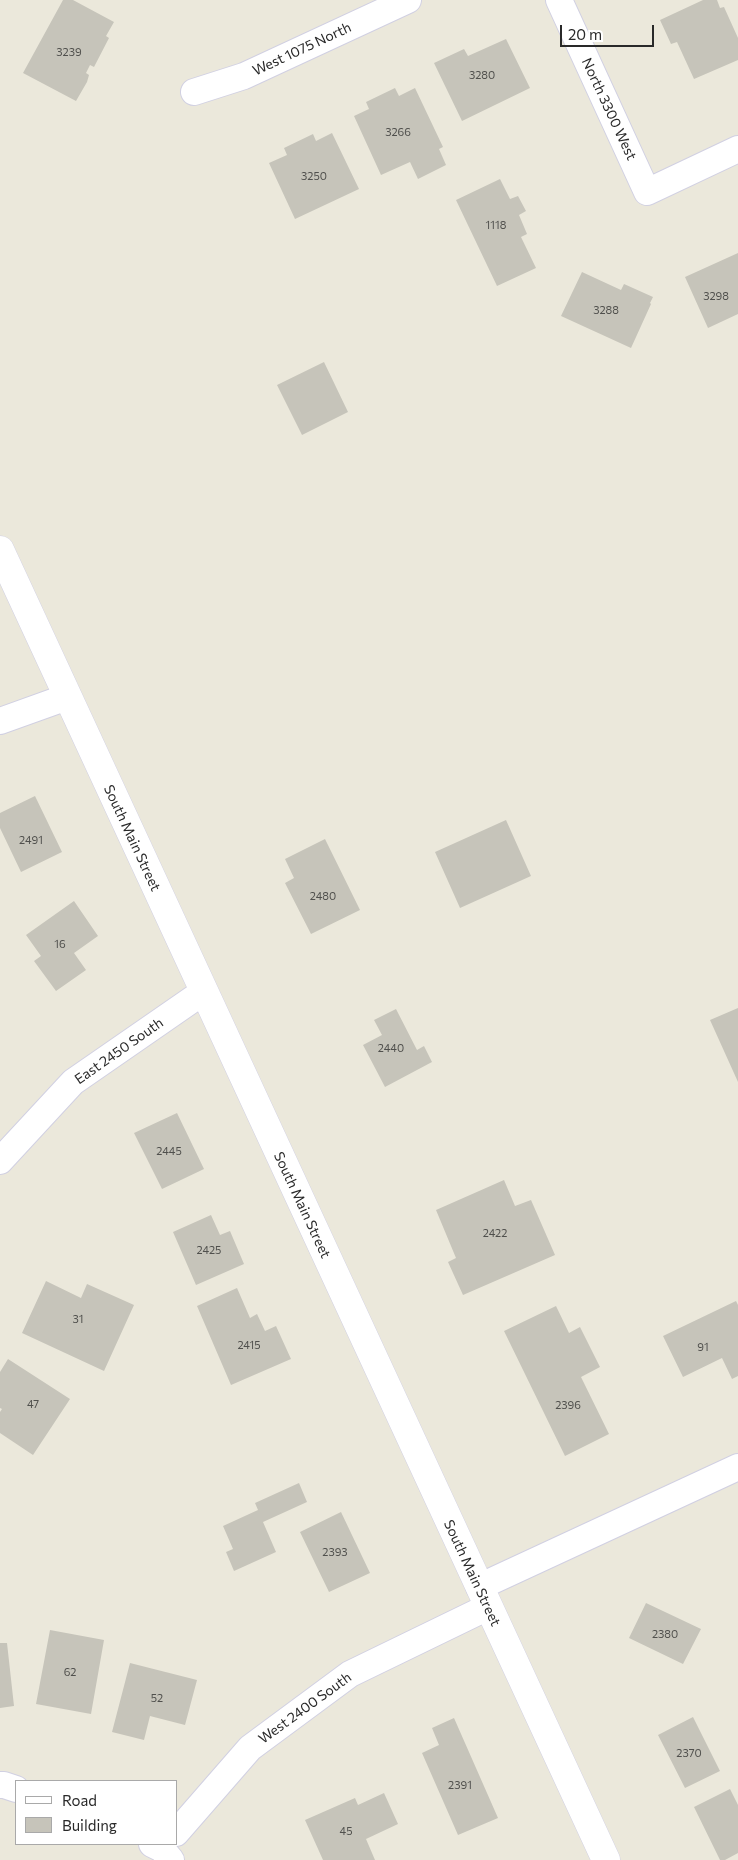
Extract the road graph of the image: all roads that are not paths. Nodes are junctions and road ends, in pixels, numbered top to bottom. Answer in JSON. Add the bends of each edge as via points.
{"nodes":[{"id":1,"x":408,"y":0,"type":"edge"},
{"id":2,"x":559,"y":0,"type":"edge"},
{"id":3,"x":194,"y":92,"type":"dead end"},
{"id":4,"x":738,"y":149,"type":"edge"},
{"id":5,"x":0,"y":550,"type":"edge"},
{"id":6,"x":67,"y":697,"type":"junction"},
{"id":7,"x":0,"y":721,"type":"edge"},
{"id":8,"x":203,"y":992,"type":"junction"},
{"id":9,"x":0,"y":1161,"type":"edge"},
{"id":10,"x":738,"y":1467,"type":"edge"},
{"id":11,"x":483,"y":1597,"type":"junction"},
{"id":12,"x":0,"y":1785,"type":"edge"},
{"id":13,"x":15,"y":1789,"type":"edge"},
{"id":14,"x":178,"y":1832,"type":"edge"},
{"id":15,"x":606,"y":1860,"type":"edge"}],
"edges":[{"from":1,"to":3,"type":"street","name":"West 1075 North","via":[[244,76]]},
{"from":2,"to":4,"type":"street","name":"North 3300 West","via":[[647,192]]},
{"from":5,"to":6,"type":"street","name":"South Main Street"},
{"from":6,"to":7,"type":"street"},
{"from":6,"to":8,"type":"street","name":"South Main Street"},
{"from":8,"to":9,"type":"street","name":"East 2450 South","via":[[73,1082]]},
{"from":8,"to":11,"type":"street","name":"South Main Street"},
{"from":10,"to":11,"type":"street","name":"West 2400 South"},
{"from":11,"to":14,"type":"street","name":"West 2400 South","via":[[350,1674],[250,1748]]},
{"from":11,"to":15,"type":"street","name":"South Main Street"},
{"from":12,"to":13,"type":"street"}]}
